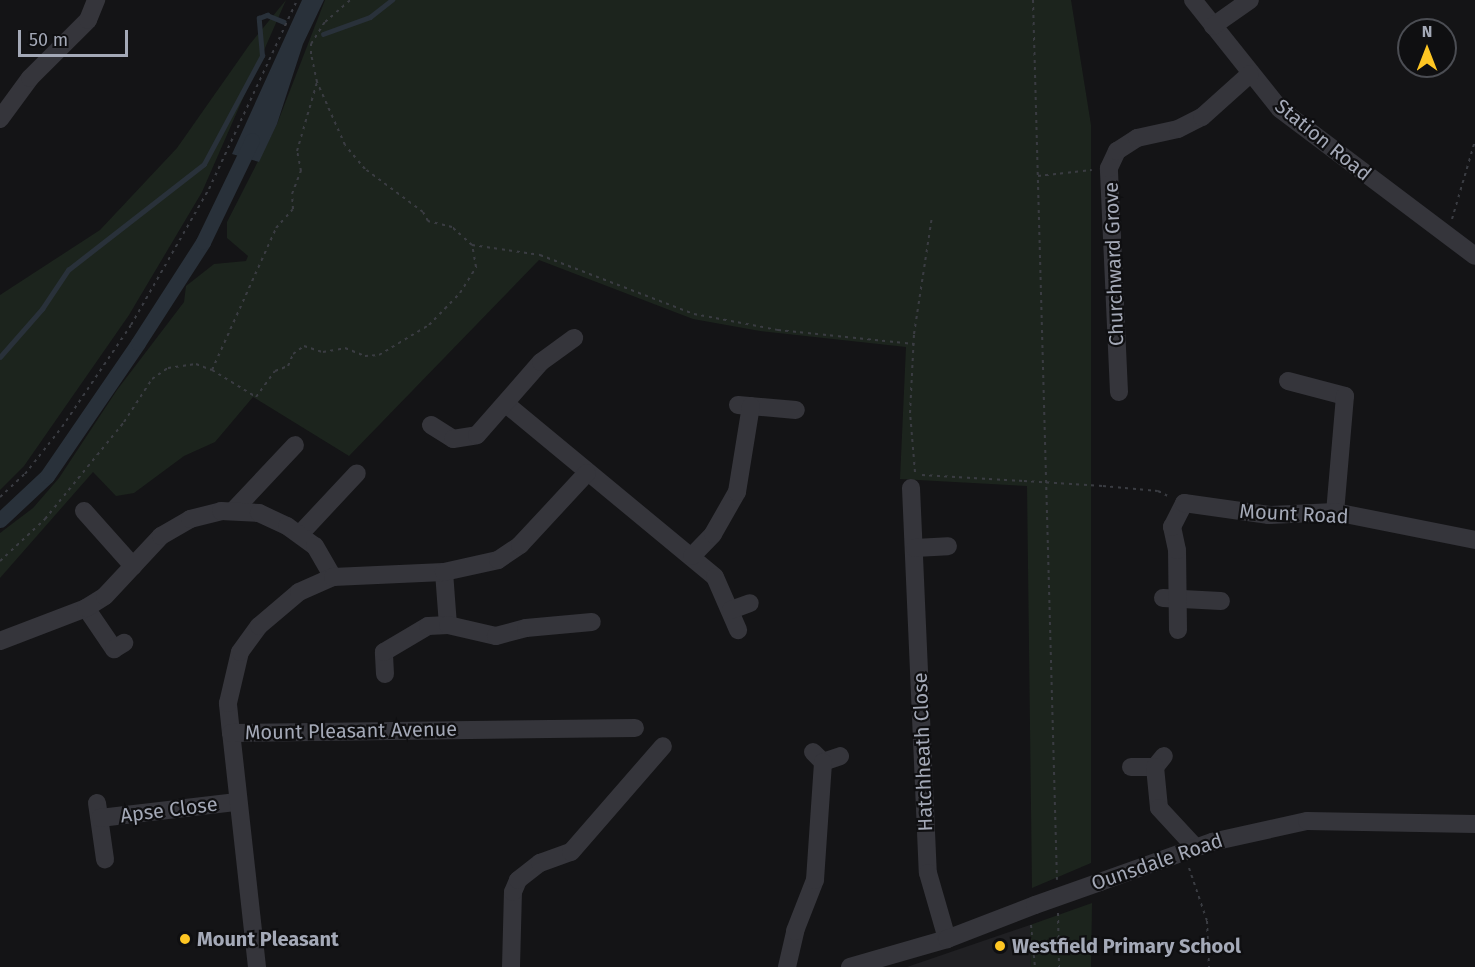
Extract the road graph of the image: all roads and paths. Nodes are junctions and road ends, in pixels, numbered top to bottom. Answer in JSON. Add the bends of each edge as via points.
{"nodes":[{"id":1,"x":96,"y":0,"type":"edge"},
{"id":2,"x":297,"y":0,"type":"edge"},
{"id":3,"x":350,"y":0,"type":"edge"},
{"id":4,"x":1033,"y":0,"type":"edge"},
{"id":5,"x":1193,"y":0,"type":"edge"},
{"id":6,"x":1250,"y":0,"type":"edge"},
{"id":7,"x":1213,"y":26,"type":"junction"},
{"id":8,"x":1250,"y":74,"type":"junction"},
{"id":9,"x":317,"y":82,"type":"junction"},
{"id":10,"x":0,"y":119,"type":"edge"},
{"id":11,"x":1475,"y":141,"type":"edge"},
{"id":12,"x":1078,"y":172,"type":"dead end"},
{"id":13,"x":1037,"y":176,"type":"junction"},
{"id":14,"x":932,"y":216,"type":"dead end"},
{"id":15,"x":1447,"y":236,"type":"junction"},
{"id":16,"x":472,"y":244,"type":"junction"},
{"id":17,"x":1475,"y":256,"type":"edge"},
{"id":18,"x":574,"y":338,"type":"dead end"},
{"id":19,"x":914,"y":344,"type":"junction"},
{"id":20,"x":212,"y":370,"type":"junction"},
{"id":21,"x":1288,"y":381,"type":"dead end"},
{"id":22,"x":1119,"y":392,"type":"dead end"},
{"id":23,"x":506,"y":404,"type":"junction"},
{"id":24,"x":796,"y":410,"type":"dead end"},
{"id":25,"x":430,"y":425,"type":"dead end"},
{"id":26,"x":482,"y":429,"type":"junction"},
{"id":27,"x":295,"y":445,"type":"dead end"},
{"id":28,"x":472,"y":453,"type":"dead end"},
{"id":29,"x":357,"y":473,"type":"dead end"},
{"id":30,"x":587,"y":473,"type":"junction"},
{"id":31,"x":913,"y":482,"type":"junction"},
{"id":32,"x":0,"y":497,"type":"edge"},
{"id":33,"x":1184,"y":503,"type":"junction"},
{"id":34,"x":84,"y":510,"type":"dead end"},
{"id":35,"x":234,"y":510,"type":"junction"},
{"id":36,"x":1335,"y":512,"type":"junction"},
{"id":37,"x":300,"y":534,"type":"junction"},
{"id":38,"x":1475,"y":540,"type":"edge"},
{"id":39,"x":948,"y":546,"type":"dead end"},
{"id":40,"x":692,"y":556,"type":"junction"},
{"id":41,"x":910,"y":557,"type":"junction"},
{"id":42,"x":0,"y":561,"type":"edge"},
{"id":43,"x":133,"y":566,"type":"junction"},
{"id":44,"x":444,"y":572,"type":"junction"},
{"id":45,"x":333,"y":577,"type":"junction"},
{"id":46,"x":1171,"y":599,"type":"junction"},
{"id":47,"x":1221,"y":601,"type":"dead end"},
{"id":48,"x":750,"y":603,"type":"dead end"},
{"id":49,"x":86,"y":608,"type":"junction"},
{"id":50,"x":731,"y":610,"type":"junction"},
{"id":51,"x":592,"y":622,"type":"dead end"},
{"id":52,"x":448,"y":625,"type":"junction"},
{"id":53,"x":738,"y":630,"type":"dead end"},
{"id":54,"x":1178,"y":630,"type":"dead end"},
{"id":55,"x":0,"y":642,"type":"edge"},
{"id":56,"x":124,"y":642,"type":"dead end"},
{"id":57,"x":385,"y":675,"type":"dead end"},
{"id":58,"x":635,"y":728,"type":"dead end"},
{"id":59,"x":231,"y":733,"type":"junction"},
{"id":60,"x":663,"y":746,"type":"dead end"},
{"id":61,"x":826,"y":757,"type":"dead end"},
{"id":62,"x":1131,"y":766,"type":"dead end"},
{"id":63,"x":237,"y":802,"type":"junction"},
{"id":64,"x":1475,"y":824,"type":"edge"},
{"id":65,"x":1189,"y":849,"type":"junction"},
{"id":66,"x":105,"y":859,"type":"dead end"},
{"id":67,"x":1057,"y":883,"type":"dead end"},
{"id":68,"x":1057,"y":907,"type":"dead end"},
{"id":69,"x":1033,"y":913,"type":"junction"},
{"id":70,"x":947,"y":939,"type":"junction"},
{"id":71,"x":257,"y":967,"type":"edge"},
{"id":72,"x":511,"y":967,"type":"edge"},
{"id":73,"x":787,"y":967,"type":"edge"},
{"id":74,"x":850,"y":967,"type":"edge"},
{"id":75,"x":1035,"y":967,"type":"edge"},
{"id":76,"x":1059,"y":967,"type":"edge"},
{"id":77,"x":1209,"y":967,"type":"edge"}],
"edges":[{"from":1,"to":10,"type":"street","via":[[88,20],[30,78]]},
{"from":2,"to":32,"type":"path","via":[[209,189],[137,315],[62,427]]},
{"from":3,"to":9,"type":"path","via":[[325,22],[312,44]]},
{"from":4,"to":13,"type":"path"},
{"from":5,"to":7,"type":"street","name":"Station Road"},
{"from":6,"to":7,"type":"street"},
{"from":7,"to":8,"type":"street","name":"Station Road"},
{"from":8,"to":15,"type":"street","name":"Station Road","via":[[1280,109]]},
{"from":8,"to":22,"type":"street","name":"Churchward Grove","via":[[1202,117],[1178,129],[1137,138],[1117,151],[1109,168]]},
{"from":9,"to":16,"type":"path","via":[[351,154],[409,199],[428,221],[452,227]]},
{"from":9,"to":20,"type":"path","via":[[297,151],[301,171],[292,194],[293,209],[276,228]]},
{"from":11,"to":15,"type":"path"},
{"from":12,"to":13,"type":"path"},
{"from":13,"to":67,"type":"path"},
{"from":14,"to":19,"type":"path"},
{"from":15,"to":17,"type":"street","name":"Station Road"},
{"from":16,"to":19,"type":"path","via":[[540,255],[694,314],[778,330]]},
{"from":16,"to":20,"type":"path","via":[[478,260],[460,294],[429,326],[397,347],[365,356],[345,348],[323,352],[304,346],[293,354],[288,366],[274,371],[256,397]]},
{"from":18,"to":23,"type":"street","via":[[542,362]]},
{"from":19,"to":31,"type":"path","via":[[910,413]]},
{"from":20,"to":42,"type":"path","via":[[196,364],[168,368],[152,380],[124,422],[45,519]]},
{"from":21,"to":36,"type":"street","via":[[1345,396]]},
{"from":23,"to":26,"type":"street"},
{"from":23,"to":30,"type":"street"},
{"from":24,"to":40,"type":"street","via":[[745,406],[737,492],[713,534]]},
{"from":25,"to":26,"type":"street","via":[[453,439]]},
{"from":26,"to":28,"type":"street"},
{"from":27,"to":35,"type":"street"},
{"from":29,"to":37,"type":"street"},
{"from":30,"to":40,"type":"street"},
{"from":30,"to":44,"type":"street","via":[[520,545],[498,560]]},
{"from":31,"to":33,"type":"path","bridge":true,"via":[[1024,481],[1103,486],[1158,491]]},
{"from":31,"to":41,"type":"street","name":"Hatchheath Close"},
{"from":33,"to":36,"type":"street","name":"Mount Road","via":[[1269,515]]},
{"from":33,"to":46,"type":"street","via":[[1172,527]]},
{"from":34,"to":43,"type":"street"},
{"from":35,"to":37,"type":"street","via":[[259,513]]},
{"from":35,"to":43,"type":"street","via":[[190,519],[161,536]]},
{"from":36,"to":38,"type":"street","name":"Mount Road"},
{"from":37,"to":45,"type":"street","via":[[315,546]]},
{"from":39,"to":41,"type":"street"},
{"from":40,"to":50,"type":"street","via":[[715,577]]},
{"from":41,"to":70,"type":"street","name":"Hatchheath Close","via":[[928,873]]},
{"from":43,"to":49,"type":"street","via":[[105,596]]},
{"from":44,"to":45,"type":"street"},
{"from":44,"to":52,"type":"street"},
{"from":45,"to":59,"type":"street","via":[[299,592],[259,626],[240,652],[228,703]]},
{"from":46,"to":47,"type":"street"},
{"from":46,"to":54,"type":"street"},
{"from":48,"to":50,"type":"street"},
{"from":49,"to":55,"type":"street"},
{"from":49,"to":56,"type":"street","via":[[114,649]]},
{"from":50,"to":53,"type":"street"},
{"from":51,"to":52,"type":"street","via":[[526,628],[496,636]]},
{"from":52,"to":57,"type":"street","via":[[428,626],[384,652]]},
{"from":58,"to":59,"type":"street","name":"Mount Pleasant Avenue"},
{"from":59,"to":63,"type":"street","name":"Mount Pleasant Avenue"},
{"from":60,"to":72,"type":"street","via":[[612,802],[591,813],[571,852],[540,863],[518,880],[512,899]]},
{"from":61,"to":73,"type":"street","via":[[815,880],[795,931]]},
{"from":62,"to":65,"type":"street","via":[[1160,762],[1159,808]]},
{"from":63,"to":66,"type":"street","name":"Apse Close","via":[[98,810]]},
{"from":63,"to":71,"type":"street","name":"Mount Pleasant Avenue"},
{"from":64,"to":65,"type":"street","name":"Ounsdale Road","via":[[1307,820]]},
{"from":65,"to":69,"type":"street","name":"Ounsdale Road","bridge":true,"via":[[1100,882]]},
{"from":65,"to":77,"type":"path","via":[[1207,921]]},
{"from":68,"to":76,"type":"path"},
{"from":69,"to":70,"type":"street","name":"Ounsdale Road"},
{"from":69,"to":75,"type":"path"},
{"from":70,"to":74,"type":"street","name":"Ounsdale Road"}]}
